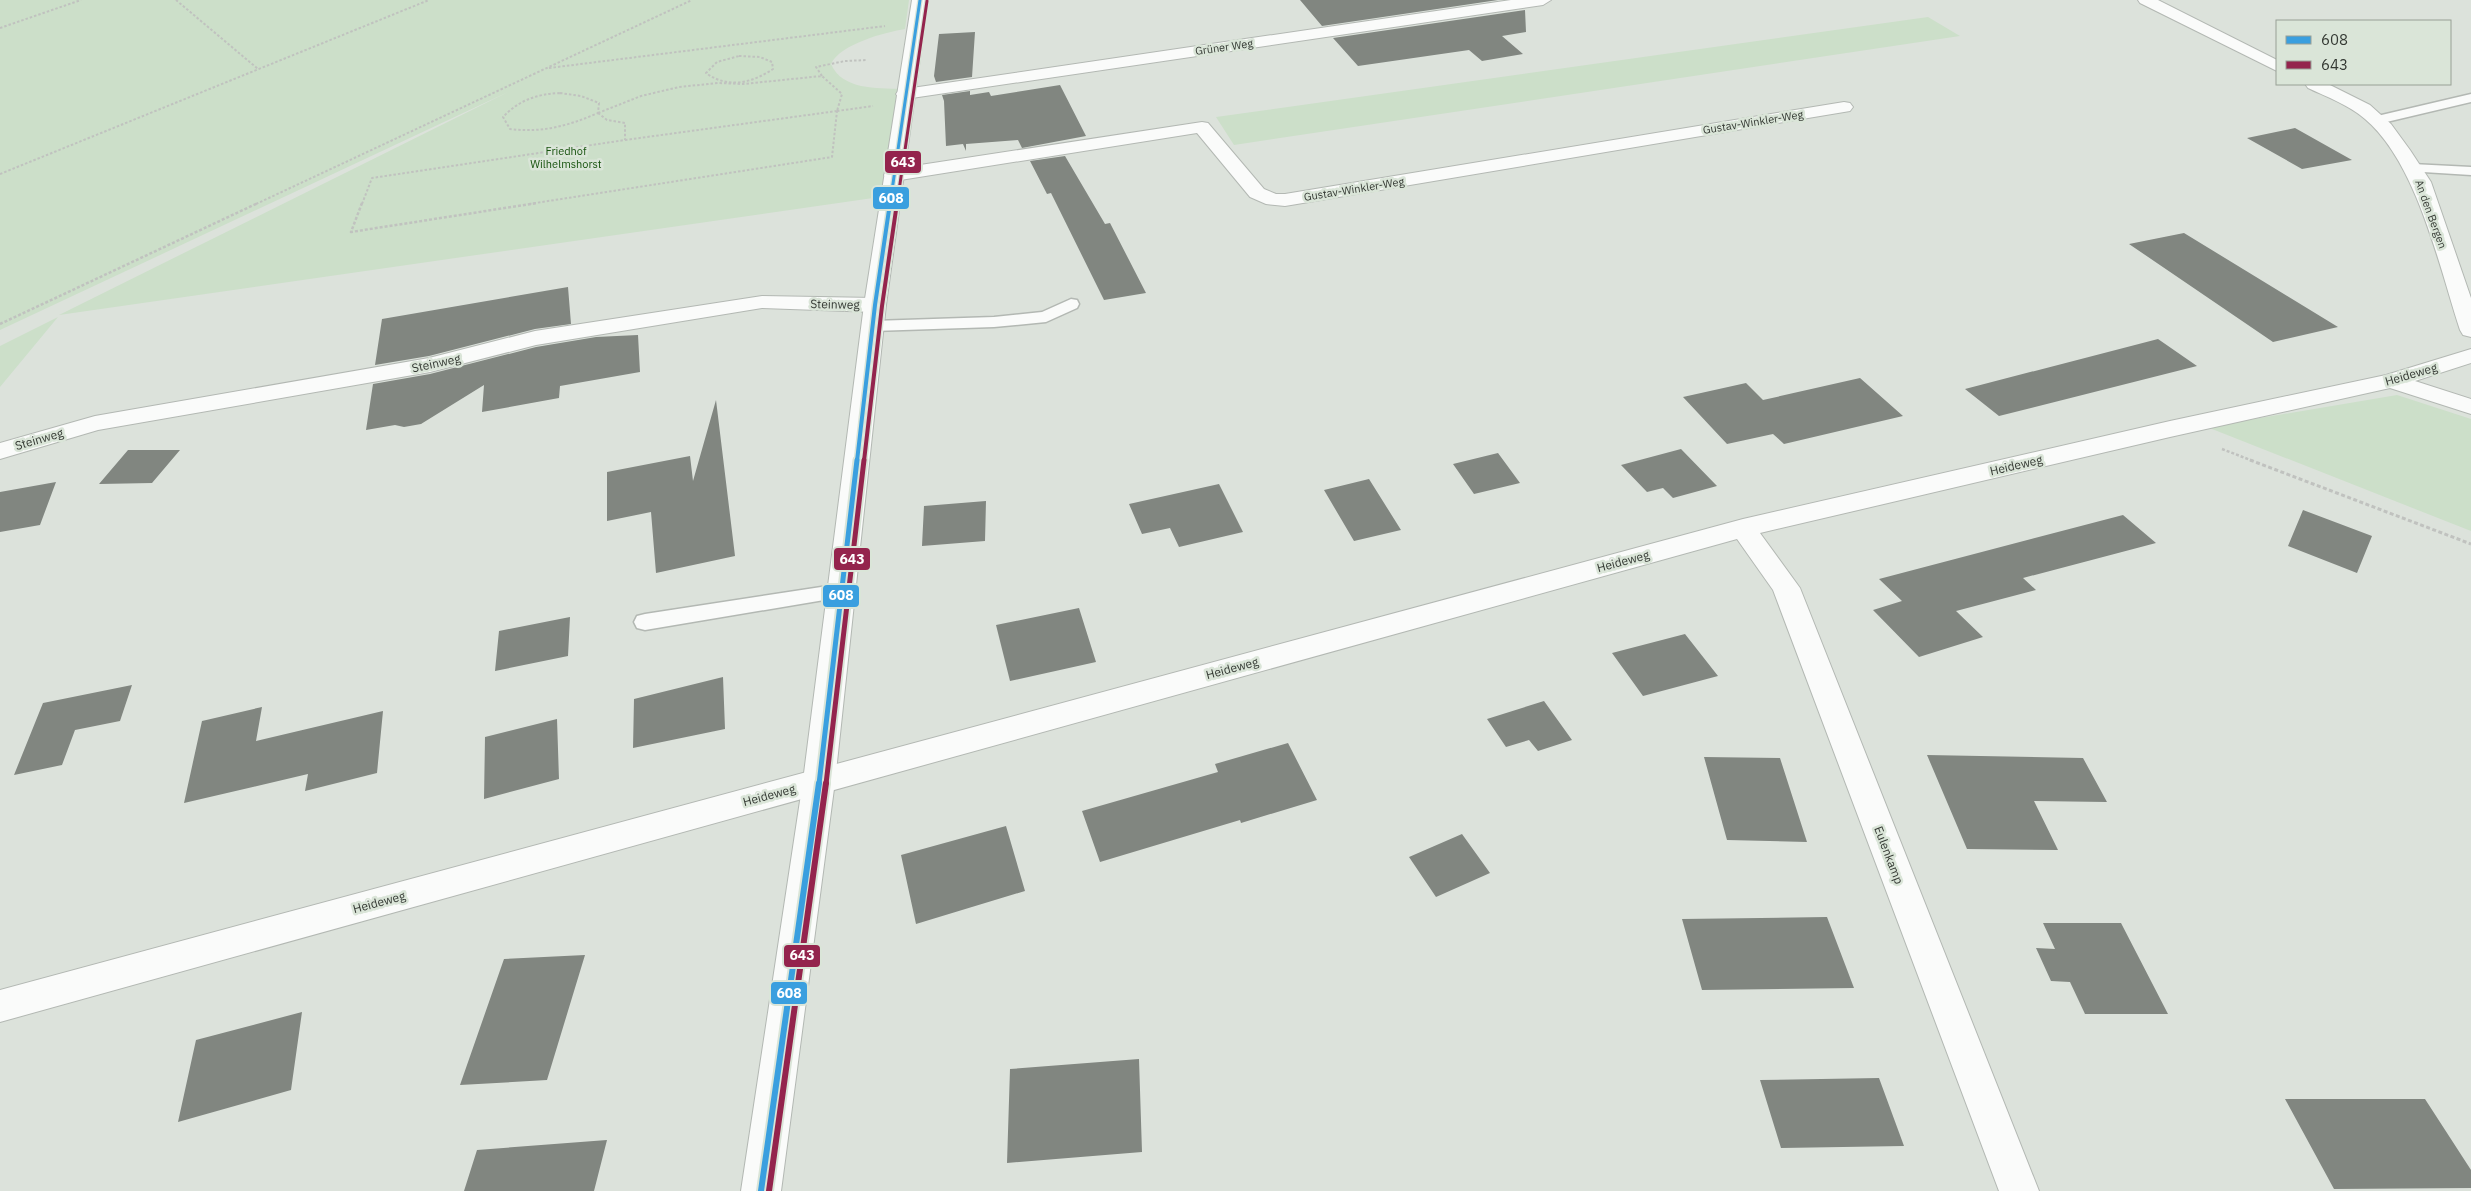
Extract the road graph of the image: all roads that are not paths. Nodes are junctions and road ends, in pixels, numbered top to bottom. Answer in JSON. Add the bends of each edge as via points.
{"nodes":[{"id":1,"x":1543,"y":0,"type":"edge"},
{"id":2,"x":2146,"y":0,"type":"edge"},
{"id":3,"x":918,"y":11,"type":"edge"},
{"id":4,"x":2276,"y":65,"type":"edge"},
{"id":5,"x":2316,"y":85,"type":"edge"},
{"id":6,"x":904,"y":98,"type":"junction"},
{"id":7,"x":2471,"y":98,"type":"edge"},
{"id":8,"x":1844,"y":107,"type":"dead end"},
{"id":9,"x":2378,"y":120,"type":"junction"},
{"id":10,"x":2412,"y":168,"type":"junction"},
{"id":11,"x":2471,"y":171,"type":"edge"},
{"id":12,"x":894,"y":175,"type":"junction"},
{"id":13,"x":1071,"y":304,"type":"dead end"},
{"id":14,"x":874,"y":316,"type":"junction"},
{"id":15,"x":2471,"y":330,"type":"edge"},
{"id":16,"x":2471,"y":356,"type":"edge"},
{"id":17,"x":2391,"y":381,"type":"junction"},
{"id":18,"x":2471,"y":407,"type":"edge"},
{"id":19,"x":0,"y":450,"type":"edge"},
{"id":20,"x":1743,"y":528,"type":"junction"},
{"id":21,"x":841,"y":592,"type":"junction"},
{"id":22,"x":645,"y":622,"type":"dead end"},
{"id":23,"x":819,"y":781,"type":"junction"},
{"id":24,"x":0,"y":1006,"type":"edge"},
{"id":25,"x":761,"y":1191,"type":"edge"},
{"id":26,"x":2019,"y":1191,"type":"edge"}],
"edges":[{"from":1,"to":6,"type":"street","name":"Grüner Weg"},
{"from":2,"to":4,"type":"street"},
{"from":3,"to":6,"type":"street"},
{"from":5,"to":9,"type":"street","name":"An den Bergen"},
{"from":6,"to":12,"type":"street"},
{"from":7,"to":9,"type":"lane"},
{"from":8,"to":12,"type":"street","name":"Gustav-Winkler-Weg","via":[[1286,200],[1273,200],[1257,194],[1202,127]]},
{"from":9,"to":10,"type":"street","name":"An den Bergen"},
{"from":10,"to":11,"type":"lane"},
{"from":10,"to":15,"type":"street","name":"An den Bergen","via":[[2421,182]]},
{"from":12,"to":14,"type":"street"},
{"from":13,"to":14,"type":"lane","via":[[1046,317],[994,322]]},
{"from":14,"to":19,"type":"street","name":"Steinweg","via":[[762,302],[535,338],[430,365],[95,423]]},
{"from":14,"to":21,"type":"street"},
{"from":16,"to":17,"type":"street","name":"Heideweg"},
{"from":17,"to":18,"type":"street"},
{"from":17,"to":20,"type":"street","name":"Heideweg"},
{"from":20,"to":23,"type":"street","name":"Heideweg"},
{"from":20,"to":26,"type":"street","name":"Eulenkamp","via":[[1786,588]]},
{"from":21,"to":22,"type":"lane"},
{"from":21,"to":23,"type":"street"},
{"from":23,"to":24,"type":"street","name":"Heideweg"},
{"from":23,"to":25,"type":"street"}]}
